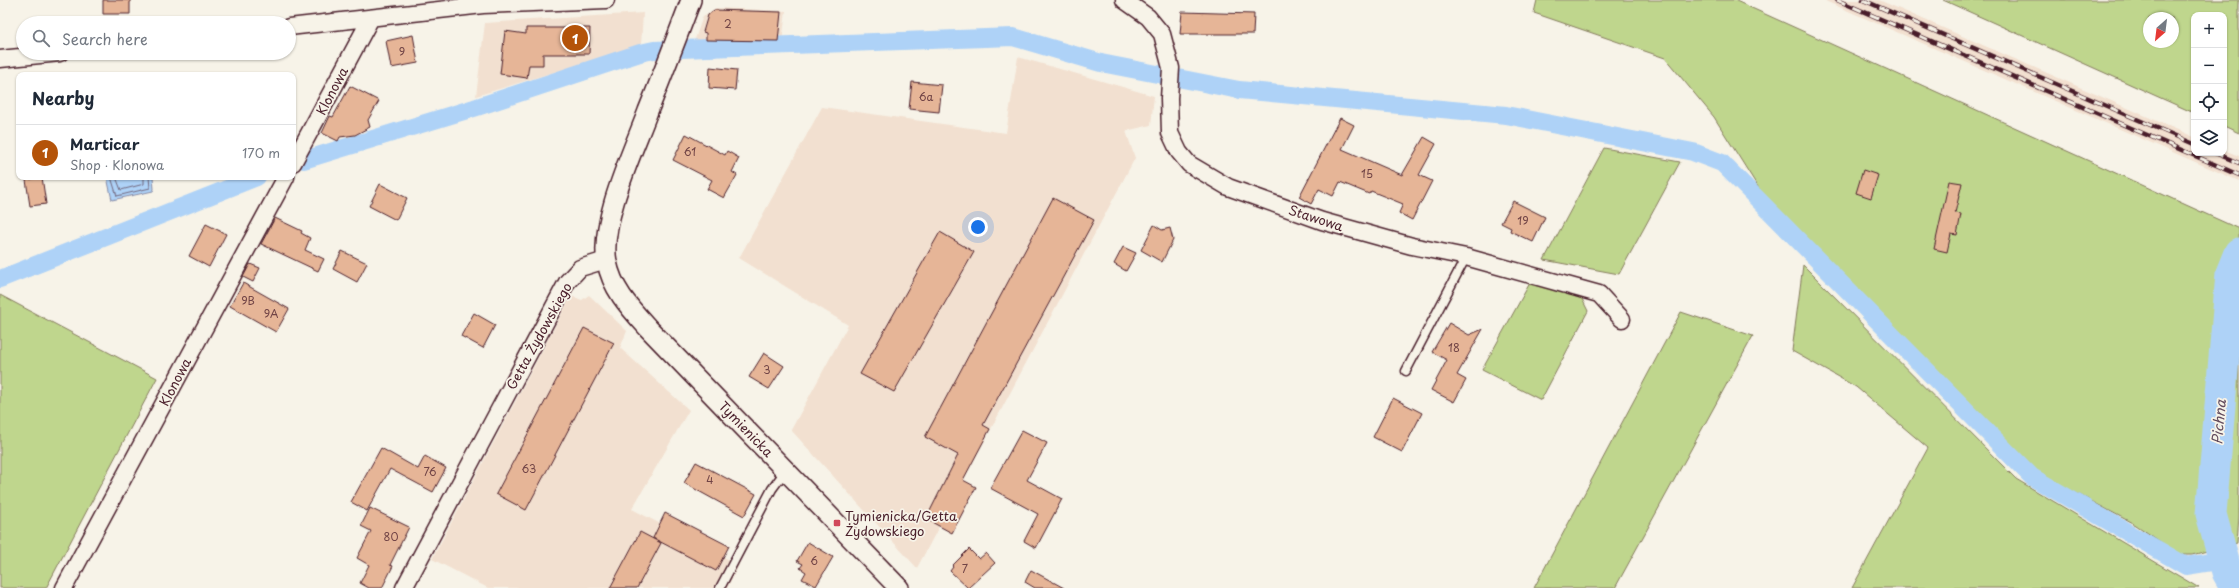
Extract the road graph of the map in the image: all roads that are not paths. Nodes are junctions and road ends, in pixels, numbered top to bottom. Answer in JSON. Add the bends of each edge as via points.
{"nodes":[{"id":1,"x":606,"y":0,"type":"edge"},
{"id":2,"x":691,"y":0,"type":"edge"},
{"id":3,"x":1124,"y":0,"type":"edge"},
{"id":4,"x":371,"y":18,"type":"junction"},
{"id":5,"x":296,"y":26,"type":"edge"},
{"id":6,"x":16,"y":57,"type":"edge"},
{"id":7,"x":0,"y":59,"type":"edge"},
{"id":8,"x":296,"y":157,"type":"edge"},
{"id":9,"x":284,"y":180,"type":"edge"},
{"id":10,"x":1466,"y":257,"type":"junction"},
{"id":11,"x":606,"y":260,"type":"junction"},
{"id":12,"x":1622,"y":319,"type":"dead end"},
{"id":13,"x":1406,"y":371,"type":"dead end"},
{"id":14,"x":786,"y":470,"type":"junction"},
{"id":15,"x":64,"y":588,"type":"edge"},
{"id":16,"x":404,"y":588,"type":"edge"},
{"id":17,"x":720,"y":588,"type":"edge"},
{"id":18,"x":899,"y":588,"type":"edge"}],
"edges":[{"from":1,"to":4,"type":"street","via":[[483,5]]},
{"from":2,"to":11,"type":"street","via":[[620,182],[607,236]]},
{"from":3,"to":10,"type":"street","name":"Stawowa","via":[[1148,17],[1162,34],[1171,68],[1170,133],[1179,152],[1189,164],[1228,187],[1322,221],[1412,246]]},
{"from":4,"to":5,"type":"street"},
{"from":4,"to":8,"type":"street","name":"Klonowa"},
{"from":6,"to":7,"type":"street"},
{"from":9,"to":15,"type":"street","name":"Klonowa"},
{"from":10,"to":12,"type":"street","name":"Stawowa","via":[[1599,294]]},
{"from":10,"to":13,"type":"lane"},
{"from":11,"to":14,"type":"street","name":"Tymienicka","via":[[616,288],[628,305]]},
{"from":11,"to":16,"type":"street","name":"Getta Żydowskiego","via":[[580,268],[567,282]]},
{"from":14,"to":17,"type":"lane","via":[[772,489]]},
{"from":14,"to":18,"type":"street","name":"Tymienicka"}]}
